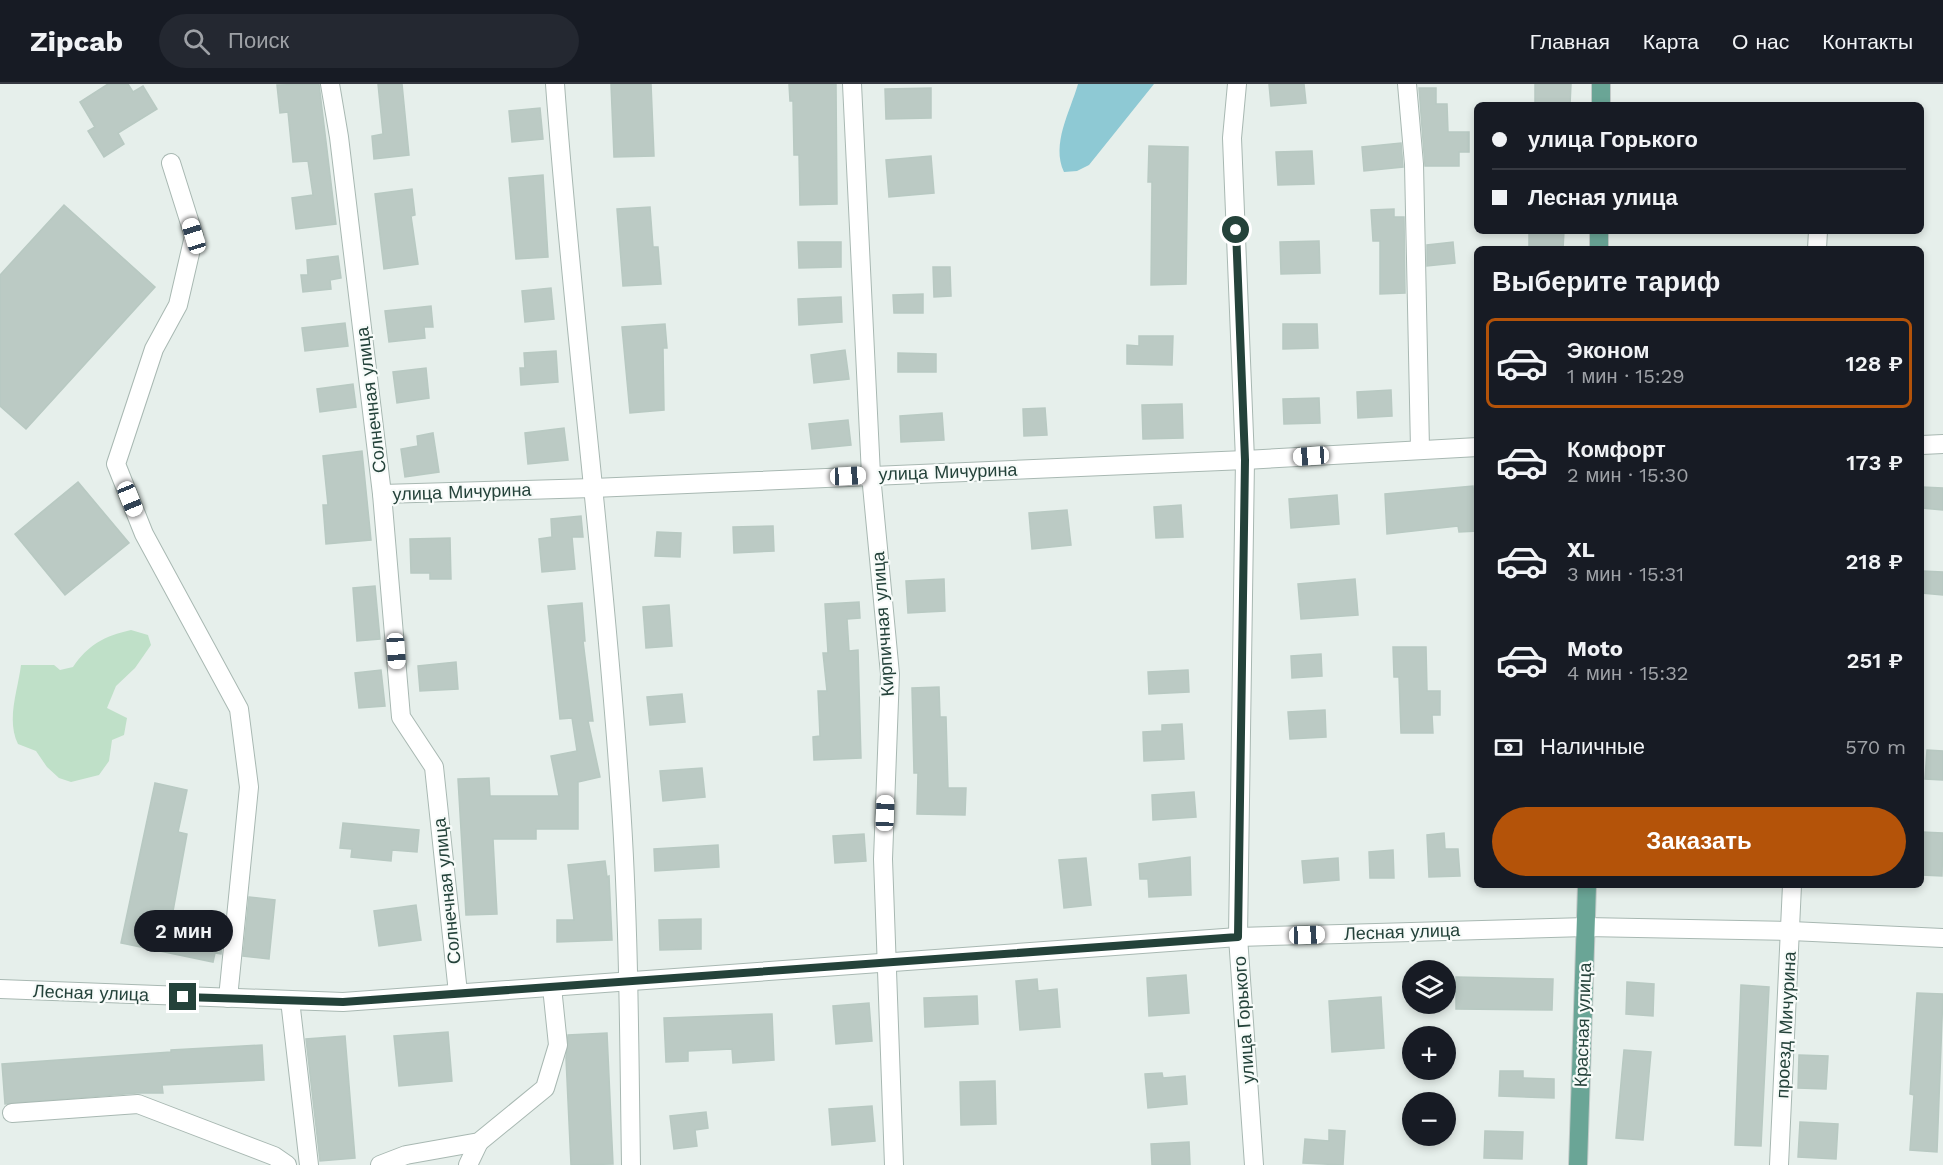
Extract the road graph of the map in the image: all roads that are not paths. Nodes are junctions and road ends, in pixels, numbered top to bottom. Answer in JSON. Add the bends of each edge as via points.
{"nodes":[{"id":1,"x":330,"y":84,"type":"edge"},
{"id":2,"x":555,"y":84,"type":"edge"},
{"id":3,"x":852,"y":84,"type":"edge"},
{"id":4,"x":1237,"y":84,"type":"edge"},
{"id":5,"x":1407,"y":84,"type":"edge"},
{"id":6,"x":1601,"y":84,"type":"edge"},
{"id":7,"x":1601,"y":102,"type":"edge"},
{"id":8,"x":171,"y":163,"type":"dead end"},
{"id":9,"x":1943,"y":444,"type":"edge"},
{"id":10,"x":1924,"y":445,"type":"edge"},
{"id":11,"x":1474,"y":447,"type":"edge"},
{"id":12,"x":1420,"y":448,"type":"junction"},
{"id":13,"x":1245,"y":460,"type":"junction"},
{"id":14,"x":871,"y":475,"type":"junction"},
{"id":15,"x":593,"y":488,"type":"junction"},
{"id":16,"x":382,"y":494,"type":"junction"},
{"id":17,"x":1587,"y":888,"type":"edge"},
{"id":18,"x":1792,"y":888,"type":"edge"},
{"id":19,"x":1586,"y":927,"type":"junction"},
{"id":20,"x":1791,"y":931,"type":"junction"},
{"id":21,"x":1238,"y":937,"type":"junction"},
{"id":22,"x":1943,"y":938,"type":"edge"},
{"id":23,"x":886,"y":962,"type":"junction"},
{"id":24,"x":629,"y":982,"type":"junction"},
{"id":25,"x":552,"y":987,"type":"junction"},
{"id":26,"x":0,"y":989,"type":"edge"},
{"id":27,"x":458,"y":993,"type":"junction"},
{"id":28,"x":228,"y":998,"type":"junction"},
{"id":29,"x":290,"y":1000,"type":"junction"},
{"id":30,"x":12,"y":1113,"type":"dead end"},
{"id":31,"x":479,"y":1142,"type":"junction"},
{"id":32,"x":286,"y":1165,"type":"edge"},
{"id":33,"x":309,"y":1165,"type":"edge"},
{"id":34,"x":380,"y":1165,"type":"edge"},
{"id":35,"x":468,"y":1165,"type":"edge"},
{"id":36,"x":631,"y":1165,"type":"edge"},
{"id":37,"x":894,"y":1165,"type":"edge"},
{"id":38,"x":1254,"y":1165,"type":"edge"},
{"id":39,"x":1578,"y":1165,"type":"edge"},
{"id":40,"x":1779,"y":1165,"type":"edge"}],
"edges":[{"from":1,"to":16,"type":"street","name":"Солнечная улица"},
{"from":2,"to":15,"type":"street","via":[[566,235]]},
{"from":3,"to":14,"type":"street","name":"Кирпичная улица"},
{"from":4,"to":13,"type":"street","name":"улица Горького","via":[[1232,138]]},
{"from":5,"to":12,"type":"street","via":[[1414,164]]},
{"from":6,"to":7,"type":"main road"},
{"from":8,"to":28,"type":"street","via":[[194,236],[178,305],[154,349],[116,464],[144,534],[239,709],[249,787]]},
{"from":9,"to":10,"type":"street"},
{"from":11,"to":12,"type":"street","name":"улица Мичурина"},
{"from":12,"to":13,"type":"street","name":"улица Мичурина"},
{"from":13,"to":14,"type":"street","name":"улица Мичурина"},
{"from":13,"to":21,"type":"street","name":"улица Горького"},
{"from":14,"to":15,"type":"street","name":"улица Мичурина"},
{"from":14,"to":23,"type":"street","name":"Кирпичная улица","via":[[890,674],[883,859]]},
{"from":15,"to":16,"type":"street","name":"улица Мичурина"},
{"from":15,"to":24,"type":"street","via":[[620,779]]},
{"from":16,"to":27,"type":"street","name":"Солнечная улица","via":[[400,717],[434,767]]},
{"from":17,"to":19,"type":"main road","name":"Красная улица"},
{"from":18,"to":20,"type":"street","name":"проезд Мичурина"},
{"from":19,"to":20,"type":"street","name":"Лесная улица"},
{"from":19,"to":21,"type":"street","name":"Лесная улица"},
{"from":19,"to":39,"type":"main road","name":"Красная улица"},
{"from":20,"to":22,"type":"street","name":"Лесная улица"},
{"from":20,"to":40,"type":"street","name":"проезд Мичурина"},
{"from":21,"to":23,"type":"street","name":"Лесная улица"},
{"from":21,"to":38,"type":"street","name":"улица Горького"},
{"from":23,"to":24,"type":"street","name":"Лесная улица"},
{"from":23,"to":37,"type":"street","name":"Кирпичная улица"},
{"from":24,"to":25,"type":"street","name":"Лесная улица"},
{"from":24,"to":36,"type":"street"},
{"from":25,"to":27,"type":"street","name":"Лесная улица"},
{"from":25,"to":31,"type":"street","via":[[558,1045],[545,1088]]},
{"from":26,"to":28,"type":"street","name":"Лесная улица"},
{"from":27,"to":29,"type":"street","name":"Лесная улица","via":[[343,1002]]},
{"from":28,"to":29,"type":"street","name":"Лесная улица"},
{"from":29,"to":33,"type":"street"},
{"from":30,"to":32,"type":"street","via":[[138,1104],[274,1156]]},
{"from":31,"to":34,"type":"street","via":[[406,1155]]},
{"from":31,"to":35,"type":"street"}]}
